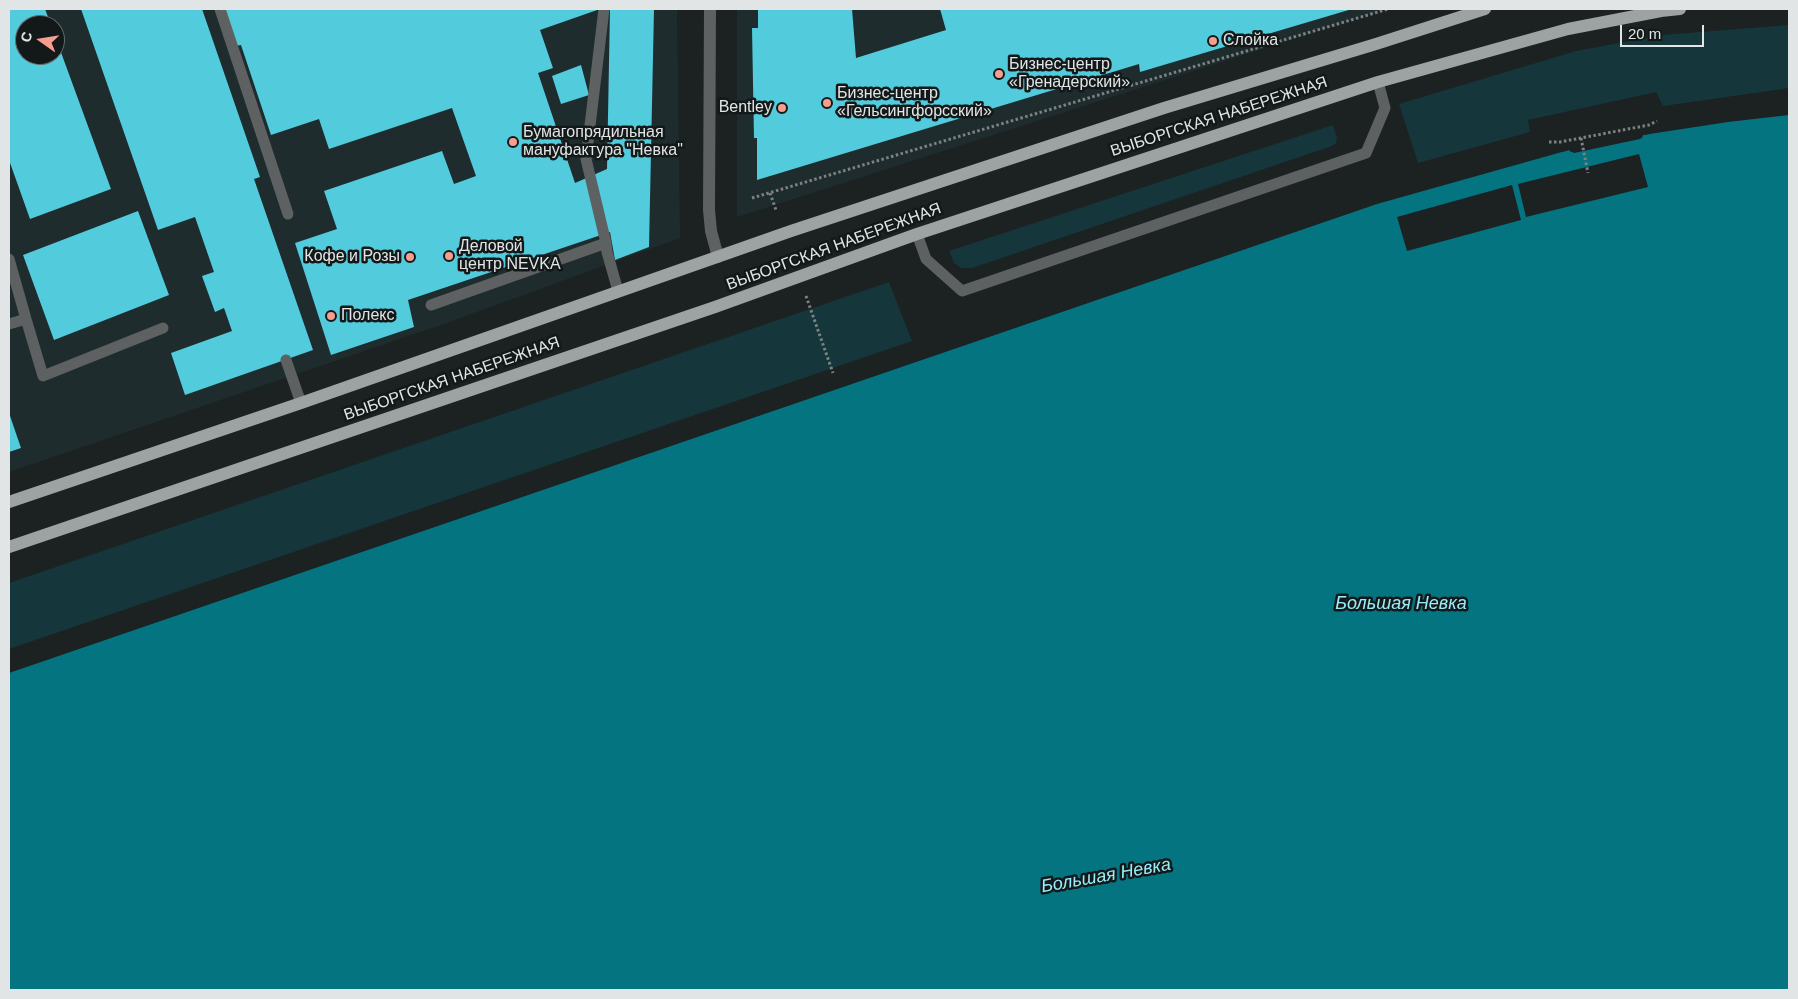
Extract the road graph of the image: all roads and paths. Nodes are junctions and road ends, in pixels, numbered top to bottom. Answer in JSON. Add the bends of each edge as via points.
{"nodes":[{"id":1,"x":220,"y":9,"type":"edge"},
{"id":2,"x":604,"y":9,"type":"edge"},
{"id":3,"x":710,"y":9,"type":"edge"},
{"id":4,"x":1388,"y":9,"type":"edge"},
{"id":5,"x":1485,"y":9,"type":"edge"},
{"id":6,"x":1680,"y":9,"type":"edge"},
{"id":7,"x":1378,"y":82,"type":"junction"},
{"id":8,"x":1657,"y":121,"type":"dead end"},
{"id":9,"x":1581,"y":138,"type":"junction"},
{"id":10,"x":1549,"y":142,"type":"dead end"},
{"id":11,"x":1588,"y":173,"type":"dead end"},
{"id":12,"x":770,"y":193,"type":"junction"},
{"id":13,"x":752,"y":198,"type":"dead end"},
{"id":14,"x":776,"y":210,"type":"dead end"},
{"id":15,"x":288,"y":214,"type":"dead end"},
{"id":16,"x":917,"y":234,"type":"junction"},
{"id":17,"x":606,"y":243,"type":"junction"},
{"id":18,"x":718,"y":257,"type":"junction"},
{"id":19,"x":9,"y":259,"type":"edge"},
{"id":20,"x":618,"y":291,"type":"junction"},
{"id":21,"x":806,"y":296,"type":"dead end"},
{"id":22,"x":431,"y":305,"type":"dead end"},
{"id":23,"x":26,"y":318,"type":"junction"},
{"id":24,"x":9,"y":324,"type":"edge"},
{"id":25,"x":163,"y":328,"type":"dead end"},
{"id":26,"x":286,"y":360,"type":"dead end"},
{"id":27,"x":833,"y":373,"type":"dead end"},
{"id":28,"x":301,"y":403,"type":"junction"},
{"id":29,"x":9,"y":502,"type":"edge"},
{"id":30,"x":9,"y":547,"type":"edge"}],
"edges":[{"from":1,"to":15,"type":"lane"},
{"from":2,"to":17,"type":"lane","via":[[586,160]]},
{"from":3,"to":18,"type":"street","via":[[709,210]]},
{"from":4,"to":12,"type":"path"},
{"from":5,"to":18,"type":"main road","name":"ВЫБОРГСКАЯ НАБЕРЕЖНАЯ","via":[[1164,108]]},
{"from":6,"to":7,"type":"main road","name":"ВЫБОРГСКАЯ НАБЕРЕЖНАЯ","via":[[1568,29]]},
{"from":7,"to":16,"type":"main road","name":"ВЫБОРГСКАЯ НАБЕРЕЖНАЯ"},
{"from":7,"to":16,"type":"lane","via":[[1385,108],[1366,154],[962,291],[926,259]]},
{"from":8,"to":9,"type":"path"},
{"from":9,"to":10,"type":"path"},
{"from":9,"to":11,"type":"path"},
{"from":12,"to":13,"type":"path"},
{"from":12,"to":14,"type":"path"},
{"from":16,"to":30,"type":"main road","name":"ВЫБОРГСКАЯ НАБЕРЕЖНАЯ","via":[[715,307]]},
{"from":17,"to":20,"type":"lane"},
{"from":17,"to":22,"type":"lane"},
{"from":18,"to":20,"type":"main road","name":"ВЫБОРГСКАЯ НАБЕРЕЖНАЯ"},
{"from":19,"to":23,"type":"lane"},
{"from":20,"to":28,"type":"main road","name":"ВЫБОРГСКАЯ НАБЕРЕЖНАЯ"},
{"from":21,"to":27,"type":"path"},
{"from":23,"to":24,"type":"lane"},
{"from":23,"to":25,"type":"lane","via":[[43,376]]},
{"from":26,"to":28,"type":"lane"},
{"from":28,"to":29,"type":"main road","name":"ВЫБОРГСКАЯ НАБЕРЕЖНАЯ"}]}
